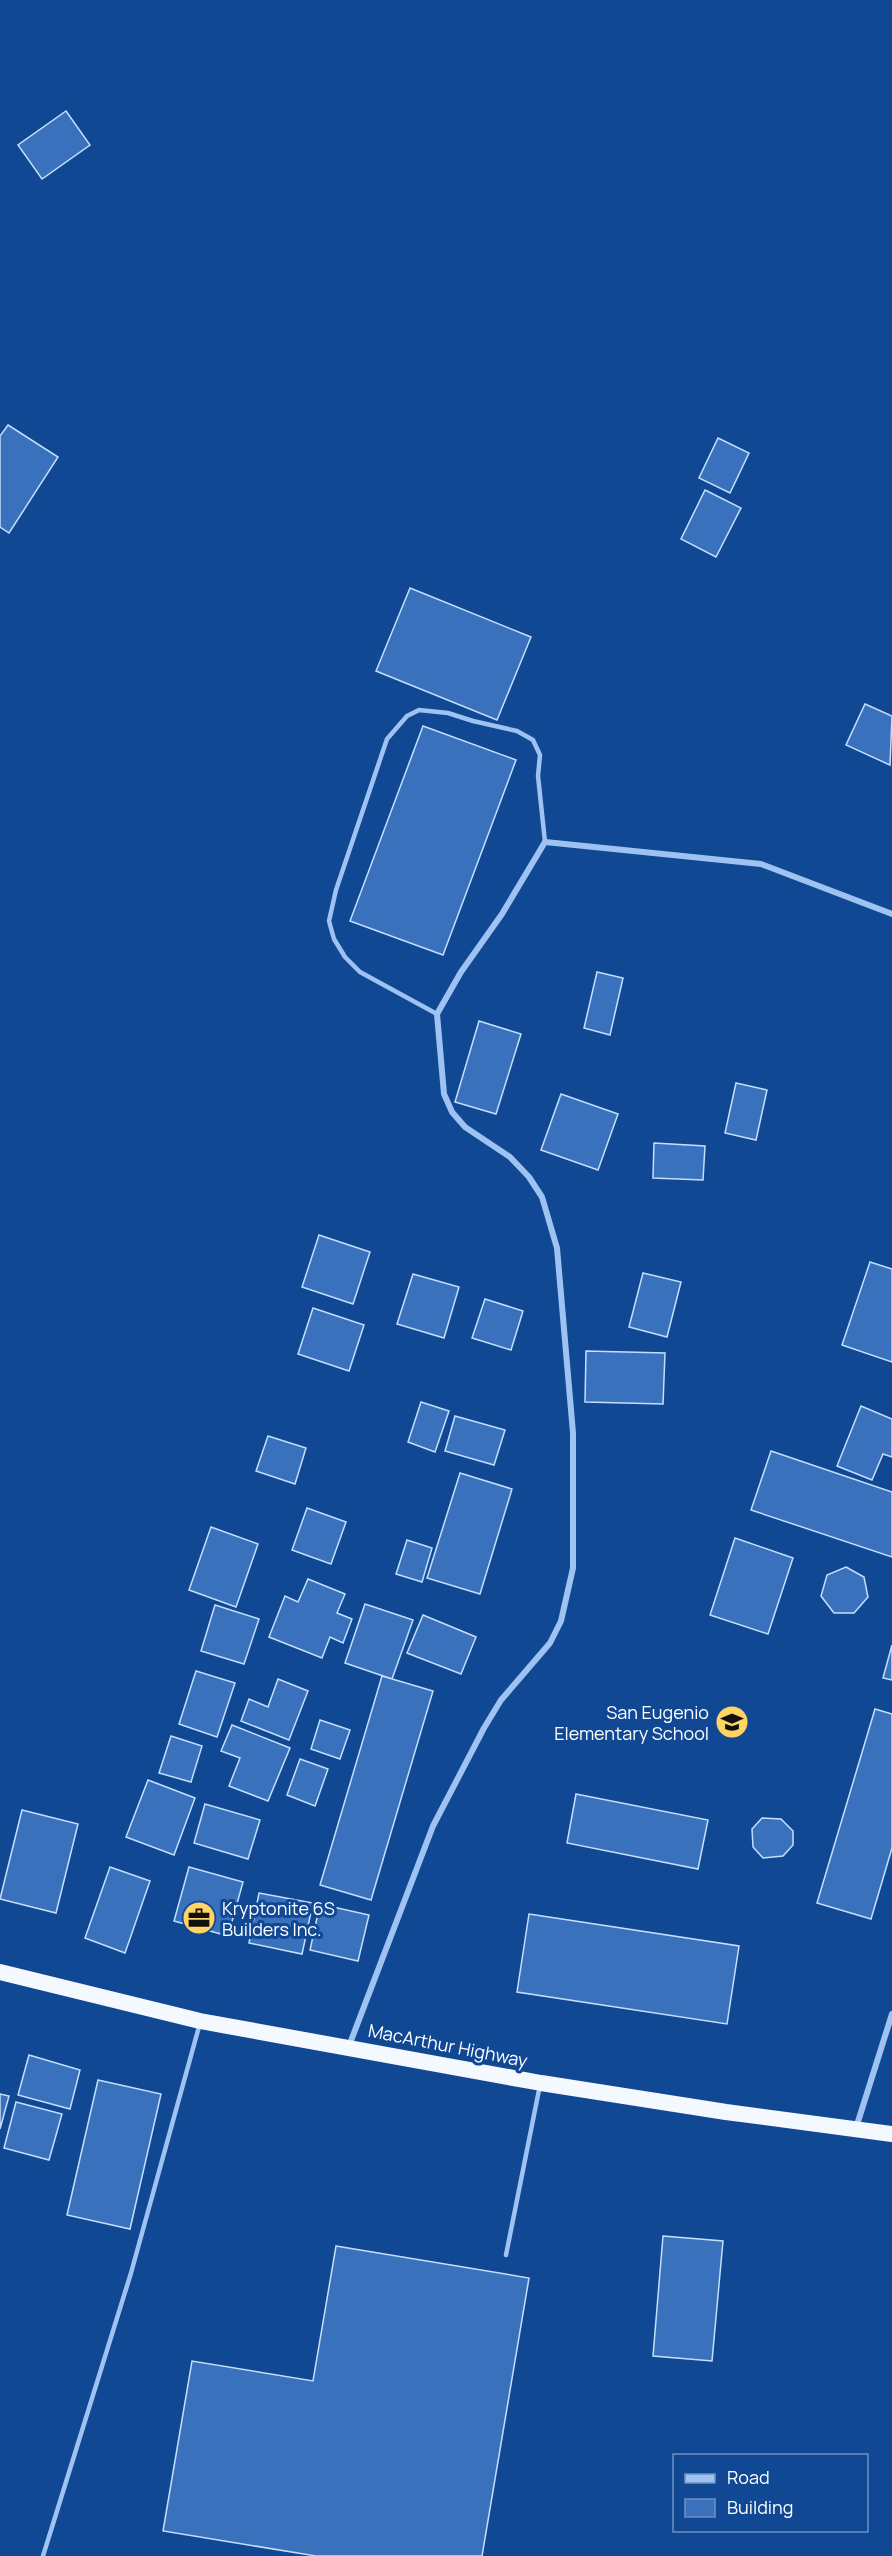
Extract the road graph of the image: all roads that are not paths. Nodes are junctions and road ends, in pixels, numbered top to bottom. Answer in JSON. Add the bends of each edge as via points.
{"nodes":[{"id":1,"x":545,"y":842,"type":"junction"},
{"id":2,"x":892,"y":914,"type":"edge"},
{"id":3,"x":437,"y":1014,"type":"junction"},
{"id":4,"x":0,"y":1972,"type":"edge"},
{"id":5,"x":892,"y":2014,"type":"edge"},
{"id":6,"x":200,"y":2021,"type":"junction"},
{"id":7,"x":349,"y":2046,"type":"junction"},
{"id":8,"x":540,"y":2083,"type":"junction"},
{"id":9,"x":855,"y":2128,"type":"junction"},
{"id":10,"x":892,"y":2134,"type":"edge"},
{"id":11,"x":506,"y":2255,"type":"dead end"},
{"id":12,"x":43,"y":2556,"type":"edge"}],
"edges":[{"from":1,"to":2,"type":"street","via":[[761,864]]},
{"from":1,"to":3,"type":"street"},
{"from":1,"to":3,"type":"lane","via":[[538,776],[540,755],[533,740],[517,731],[448,712],[419,710],[407,716],[387,739],[329,921],[334,939],[360,972]]},
{"from":3,"to":7,"type":"street","via":[[444,1094],[452,1112],[465,1127],[510,1157],[529,1177],[542,1197],[557,1248],[573,1433],[573,1568],[561,1621],[550,1643],[501,1700],[433,1826]]},
{"from":4,"to":6,"type":"highway","name":"MacArthur Highway"},
{"from":5,"to":9,"type":"street"},
{"from":6,"to":7,"type":"highway","name":"MacArthur Highway"},
{"from":6,"to":12,"type":"lane","via":[[131,2273]]},
{"from":7,"to":8,"type":"highway","name":"MacArthur Highway"},
{"from":8,"to":9,"type":"highway","name":"MacArthur Highway"},
{"from":8,"to":11,"type":"lane"},
{"from":9,"to":10,"type":"highway","name":"MacArthur Highway"}]}
